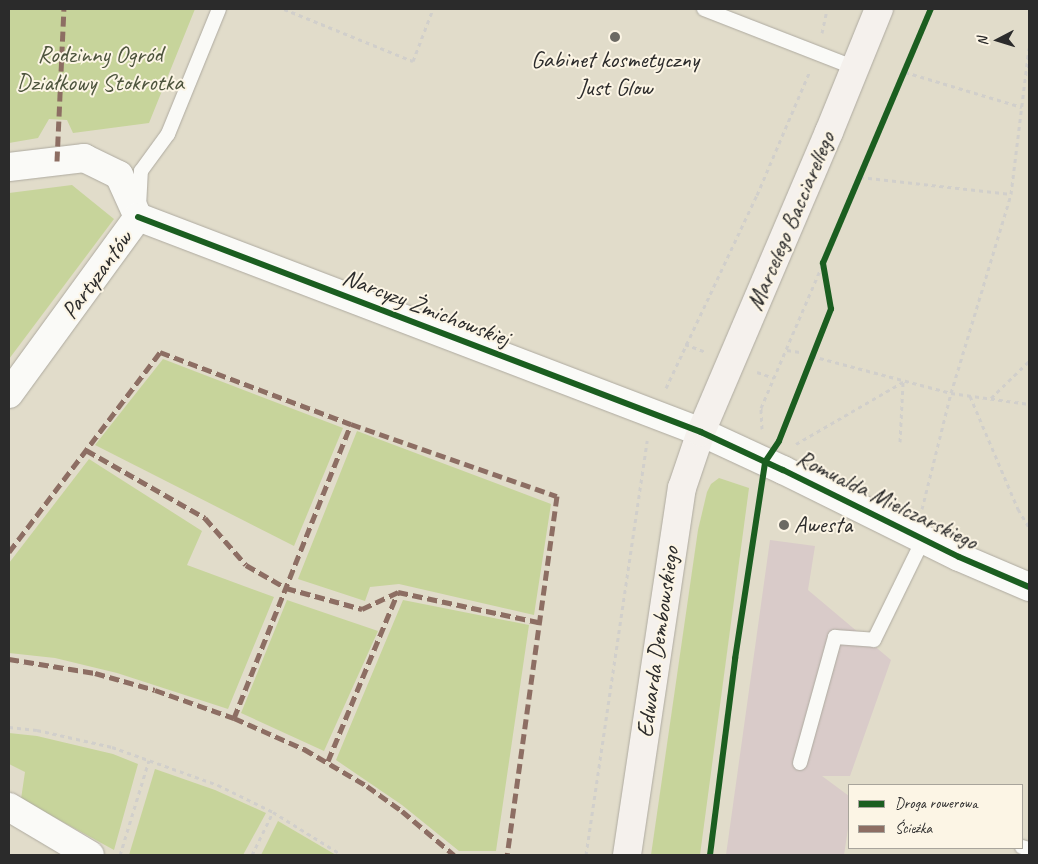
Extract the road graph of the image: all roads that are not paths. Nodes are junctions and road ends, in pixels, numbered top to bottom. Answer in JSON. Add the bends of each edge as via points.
{"nodes":[{"id":1,"x":219,"y":9,"type":"edge"},
{"id":2,"x":704,"y":9,"type":"edge"},
{"id":3,"x":879,"y":9,"type":"edge"},
{"id":4,"x":855,"y":68,"type":"junction"},
{"id":5,"x":9,"y":167,"type":"edge"},
{"id":6,"x":138,"y":217,"type":"junction"},
{"id":7,"x":9,"y":394,"type":"edge"},
{"id":8,"x":701,"y":432,"type":"junction"},
{"id":9,"x":918,"y":538,"type":"junction"},
{"id":10,"x":1029,"y":587,"type":"edge"},
{"id":11,"x":800,"y":763,"type":"dead end"},
{"id":12,"x":9,"y":807,"type":"edge"},
{"id":13,"x":90,"y":855,"type":"edge"},
{"id":14,"x":627,"y":855,"type":"edge"}],
"edges":[{"from":1,"to":6,"type":"lane","name":"Partyzantów","via":[[168,134],[141,171]]},
{"from":2,"to":4,"type":"lane"},
{"from":3,"to":4,"type":"street","name":"Marcelego Bacciarellego"},
{"from":4,"to":8,"type":"street","name":"Marcelego Bacciarellego"},
{"from":5,"to":6,"type":"street","via":[[84,158],[119,175]]},
{"from":6,"to":7,"type":"street","name":"Partyzantów"},
{"from":6,"to":8,"type":"street","name":"Narcyzy Żmichowskiej"},
{"from":8,"to":9,"type":"street","name":"Romualda Mielczarskiego"},
{"from":8,"to":14,"type":"street","name":"Edwarda Dembowskiego","via":[[677,510]]},
{"from":9,"to":10,"type":"street","name":"Romualda Mielczarskiego"},
{"from":9,"to":11,"type":"lane","via":[[874,640],[835,637]]},
{"from":12,"to":13,"type":"street"}]}
